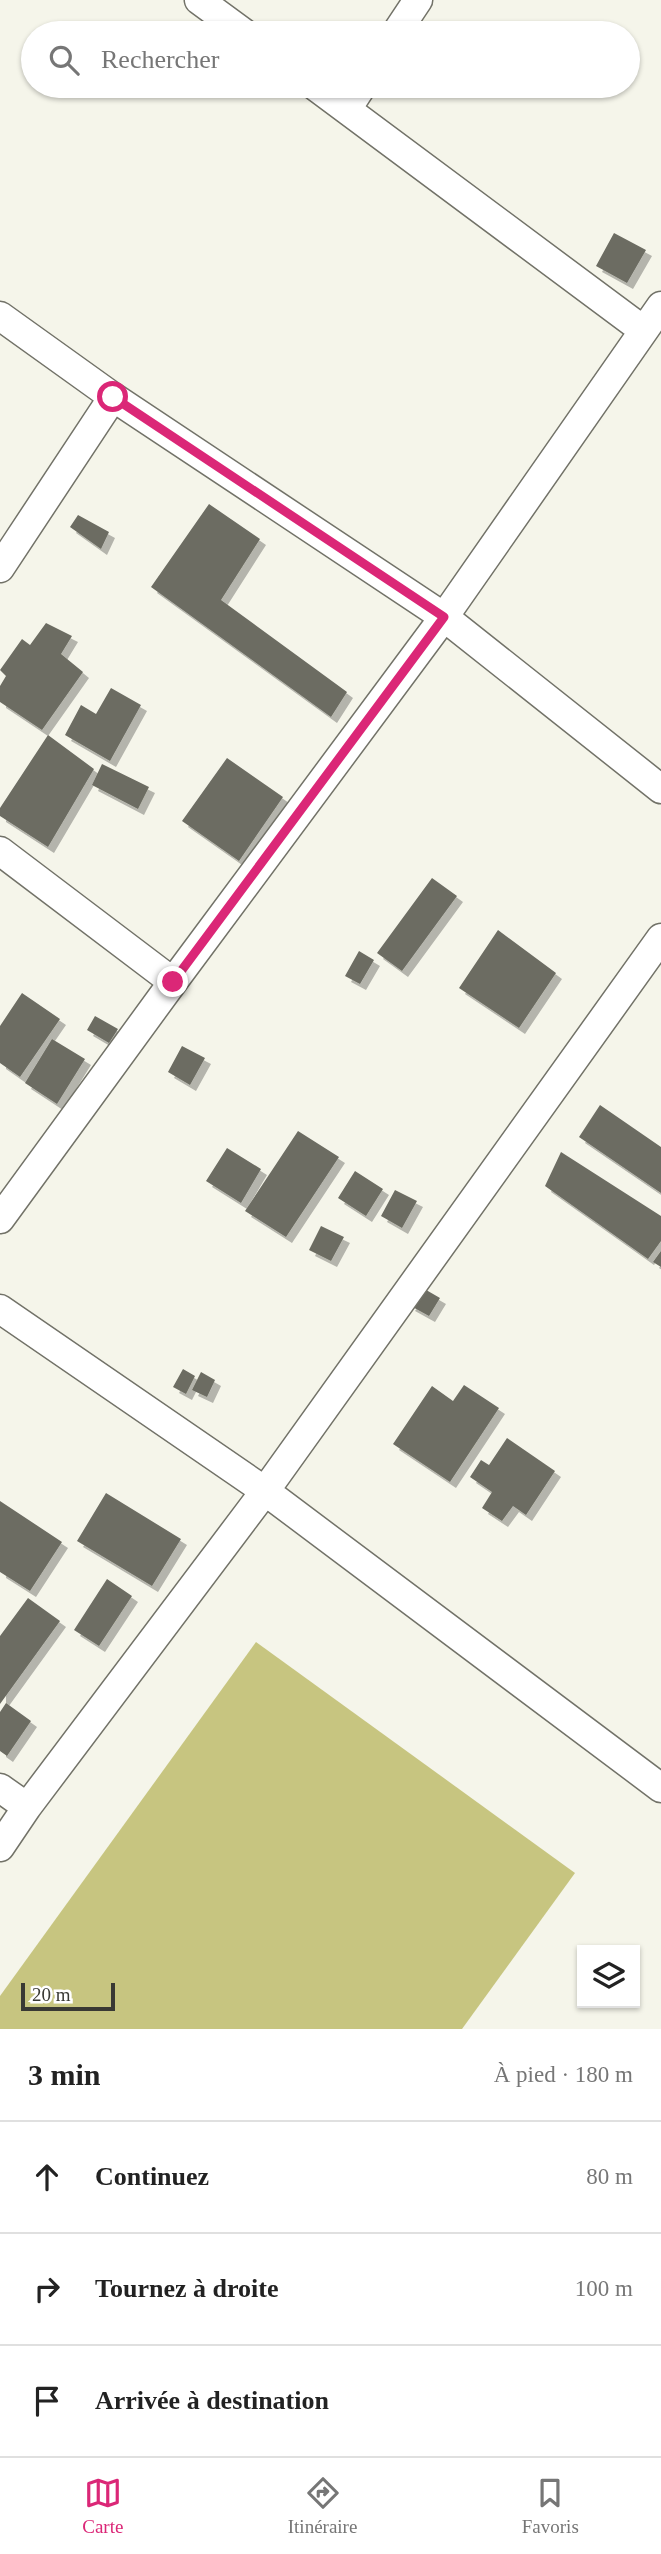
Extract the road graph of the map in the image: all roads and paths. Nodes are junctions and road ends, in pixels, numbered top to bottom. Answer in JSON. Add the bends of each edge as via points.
{"nodes":[{"id":1,"x":199,"y":0,"type":"edge"},
{"id":2,"x":418,"y":0,"type":"edge"},
{"id":3,"x":228,"y":21,"type":"edge"},
{"id":4,"x":404,"y":21,"type":"edge"},
{"id":5,"x":332,"y":98,"type":"edge"},
{"id":6,"x":354,"y":98,"type":"edge"},
{"id":7,"x":347,"y":109,"type":"junction"},
{"id":8,"x":661,"y":306,"type":"edge"},
{"id":9,"x":0,"y":316,"type":"edge"},
{"id":10,"x":643,"y":330,"type":"junction"},
{"id":11,"x":113,"y":397,"type":"junction"},
{"id":12,"x":0,"y":568,"type":"edge"},
{"id":13,"x":444,"y":617,"type":"junction"},
{"id":14,"x":661,"y":789,"type":"edge"},
{"id":15,"x":0,"y":851,"type":"edge"},
{"id":16,"x":661,"y":938,"type":"edge"},
{"id":17,"x":173,"y":982,"type":"junction"},
{"id":18,"x":0,"y":1219,"type":"edge"},
{"id":19,"x":0,"y":1308,"type":"edge"},
{"id":20,"x":265,"y":1491,"type":"junction"},
{"id":21,"x":0,"y":1788,"type":"edge"},
{"id":22,"x":661,"y":1788,"type":"edge"},
{"id":23,"x":27,"y":1807,"type":"junction"},
{"id":24,"x":0,"y":1847,"type":"edge"}],
"edges":[{"from":1,"to":3,"type":"street"},
{"from":2,"to":4,"type":"street"},
{"from":5,"to":7,"type":"street"},
{"from":6,"to":7,"type":"street"},
{"from":7,"to":10,"type":"street"},
{"from":8,"to":10,"type":"street"},
{"from":9,"to":11,"type":"street"},
{"from":10,"to":13,"type":"street"},
{"from":11,"to":12,"type":"street"},
{"from":11,"to":13,"type":"street"},
{"from":13,"to":14,"type":"street"},
{"from":13,"to":17,"type":"street"},
{"from":15,"to":17,"type":"street"},
{"from":16,"to":20,"type":"street"},
{"from":17,"to":18,"type":"street"},
{"from":19,"to":20,"type":"street"},
{"from":20,"to":22,"type":"street"},
{"from":20,"to":23,"type":"street"},
{"from":21,"to":23,"type":"street"},
{"from":23,"to":24,"type":"street"}]}
